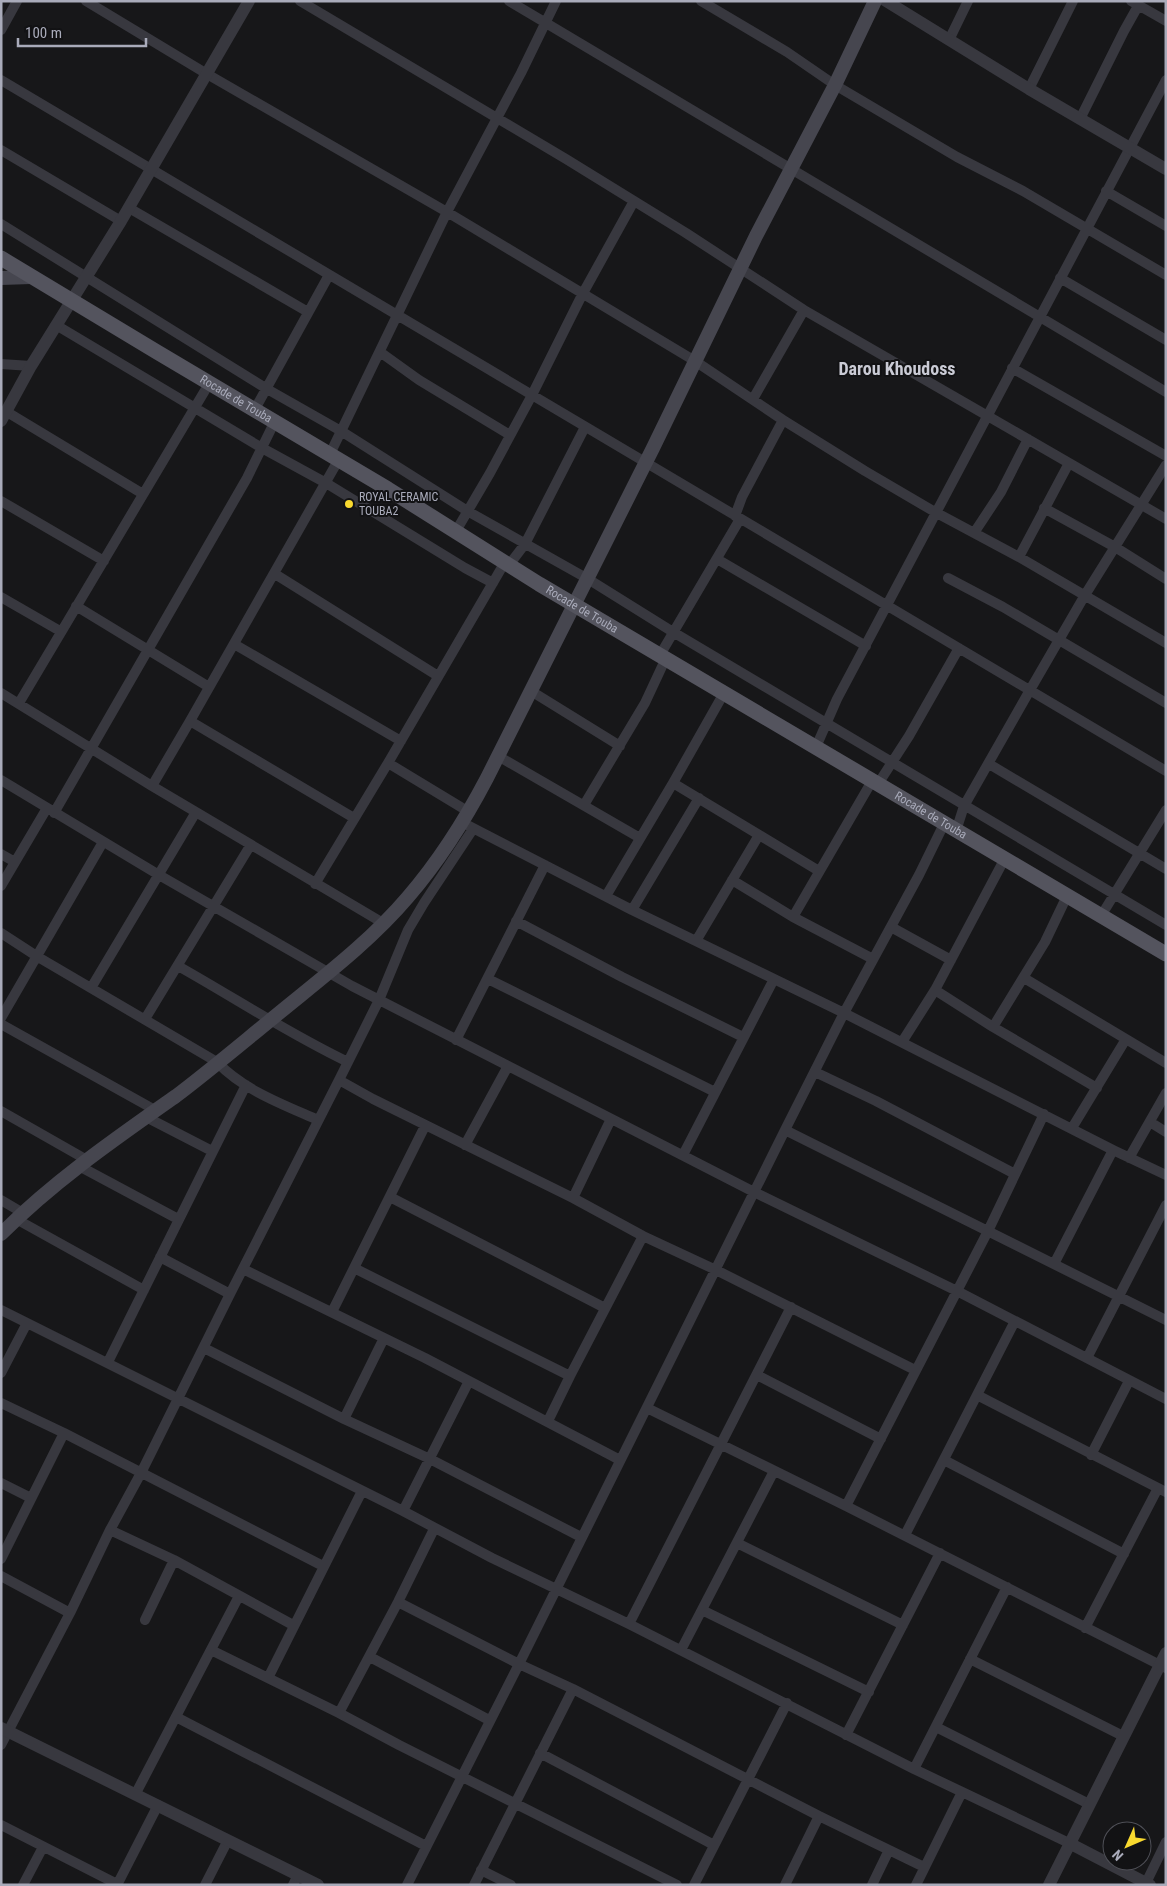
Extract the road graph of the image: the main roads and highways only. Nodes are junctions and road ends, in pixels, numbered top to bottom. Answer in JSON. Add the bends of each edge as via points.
{"nodes":[{"id":1,"x":875,"y":1,"type":"edge"},
{"id":2,"x":1,"y":258,"type":"edge"},
{"id":3,"x":31,"y":277,"type":"junction"},
{"id":4,"x":1,"y":278,"type":"edge"},
{"id":5,"x":575,"y":605,"type":"junction"},
{"id":6,"x":1166,"y":954,"type":"edge"},
{"id":7,"x":1,"y":1234,"type":"edge"}],
"edges":[{"from":1,"to":5,"type":"main road"},
{"from":2,"to":3,"type":"main road","name":"Rocade de Touba"},
{"from":3,"to":4,"type":"main road"},
{"from":3,"to":5,"type":"main road","name":"Rocade de Touba","via":[[335,457]]},
{"from":5,"to":6,"type":"main road","name":"Rocade de Touba"},
{"from":5,"to":7,"type":"main road","via":[[468,821],[383,923],[271,1019],[31,1204]]}]}
